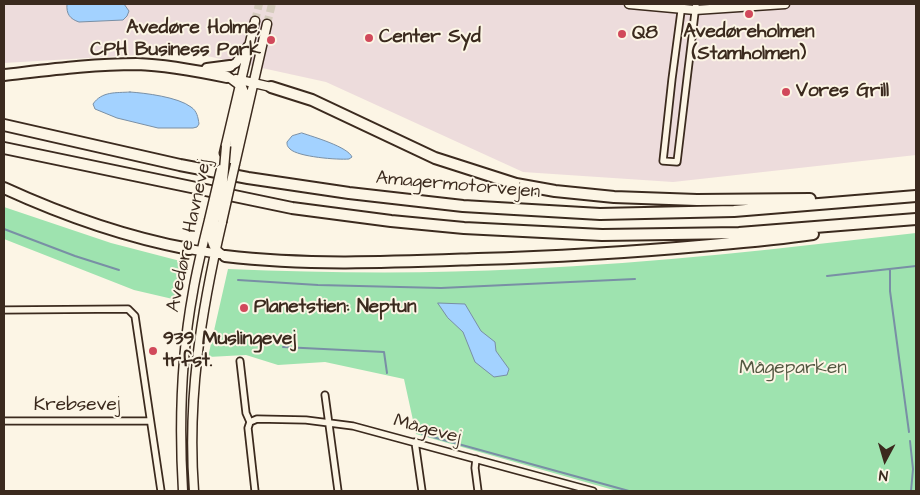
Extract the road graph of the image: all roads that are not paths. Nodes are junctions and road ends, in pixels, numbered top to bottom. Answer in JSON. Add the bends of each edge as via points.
{"nodes":[{"id":1,"x":629,"y":4,"type":"edge"},
{"id":2,"x":785,"y":4,"type":"edge"},
{"id":3,"x":681,"y":6,"type":"edge"},
{"id":4,"x":696,"y":7,"type":"edge"},
{"id":5,"x":255,"y":21,"type":"tunnel mouth"},
{"id":6,"x":267,"y":24,"type":"tunnel mouth"},
{"id":7,"x":250,"y":42,"type":"junction"},
{"id":8,"x":230,"y":66,"type":"joint"},
{"id":9,"x":182,"y":68,"type":"junction"},
{"id":10,"x":4,"y":75,"type":"edge"},
{"id":11,"x":229,"y":77,"type":"joint"},
{"id":12,"x":240,"y":83,"type":"junction"},
{"id":13,"x":254,"y":83,"type":"junction"},
{"id":14,"x":271,"y":87,"type":"joint"},
{"id":15,"x":4,"y":125,"type":"edge"},
{"id":16,"x":233,"y":147,"type":"junction"},
{"id":17,"x":4,"y":148,"type":"edge"},
{"id":18,"x":4,"y":188,"type":"edge"},
{"id":19,"x":915,"y":196,"type":"edge"},
{"id":20,"x":916,"y":219,"type":"edge"},
{"id":21,"x":215,"y":221,"type":"junction"},
{"id":22,"x":884,"y":222,"type":"junction"},
{"id":23,"x":189,"y":249,"type":"joint"},
{"id":24,"x":202,"y":251,"type":"junction"},
{"id":25,"x":218,"y":253,"type":"junction"},
{"id":26,"x":4,"y":310,"type":"edge"},
{"id":27,"x":240,"y":361,"type":"dead end"},
{"id":28,"x":325,"y":395,"type":"dead end"},
{"id":29,"x":4,"y":421,"type":"edge"},
{"id":30,"x":150,"y":421,"type":"junction"},
{"id":31,"x":250,"y":422,"type":"junction"},
{"id":32,"x":329,"y":422,"type":"junction"},
{"id":33,"x":415,"y":442,"type":"junction"},
{"id":34,"x":476,"y":459,"type":"junction"},
{"id":35,"x":161,"y":491,"type":"edge"},
{"id":36,"x":183,"y":491,"type":"edge"},
{"id":37,"x":194,"y":491,"type":"edge"},
{"id":38,"x":255,"y":491,"type":"edge"},
{"id":39,"x":338,"y":491,"type":"edge"},
{"id":40,"x":422,"y":491,"type":"edge"},
{"id":41,"x":478,"y":491,"type":"edge"},
{"id":42,"x":593,"y":491,"type":"edge"}],
"edges":[{"from":1,"to":3,"type":"street"},
{"from":2,"to":4,"type":"street"},
{"from":3,"to":4,"type":"street"},
{"from":3,"to":4,"type":"street","via":[[664,161],[676,162]]},
{"from":5,"to":7,"type":"street","name":"Avedøre Havnevej"},
{"from":6,"to":13,"type":"street","name":"Avedøre Havnevej"},
{"from":7,"to":8,"type":"street","via":[[236,63]]},
{"from":7,"to":12,"type":"street","name":"Avedøre Havnevej"},
{"from":8,"to":9,"type":"highway"},
{"from":9,"to":10,"type":"highway","via":[[138,64],[86,66]]},
{"from":9,"to":11,"type":"highway"},
{"from":11,"to":12,"type":"street"},
{"from":12,"to":13,"type":"street"},
{"from":12,"to":16,"type":"street","name":"Avedøre Havnevej"},
{"from":13,"to":14,"type":"street"},
{"from":13,"to":16,"type":"street","name":"Avedøre Havnevej"},
{"from":14,"to":19,"type":"highway","via":[[312,100],[435,158],[498,179],[555,191],[697,200]]},
{"from":15,"to":19,"type":"highway","name":"Amagermotorvejen","via":[[248,178],[463,206],[600,214],[734,211]]},
{"from":16,"to":21,"type":"street","name":"Avedøre Havnevej","bridge":true},
{"from":16,"to":21,"type":"street","name":"Avedøre Havnevej","bridge":true,"via":[[233,173]]},
{"from":17,"to":22,"type":"highway","name":"Amagermotorvejen","via":[[292,208],[464,228],[602,234],[739,234]]},
{"from":18,"to":23,"type":"highway","via":[[112,230]]},
{"from":20,"to":22,"type":"highway","name":"Amagermotorvejen"},
{"from":21,"to":24,"type":"street","name":"Avedøre Havnevej"},
{"from":21,"to":25,"type":"street","name":"Avedøre Havnevej"},
{"from":22,"to":25,"type":"highway","via":[[791,237],[639,252],[533,257],[316,262]]},
{"from":23,"to":24,"type":"street"},
{"from":24,"to":25,"type":"street"},
{"from":24,"to":36,"type":"street","name":"Avedøre Havnevej","via":[[185,344],[181,429]]},
{"from":25,"to":37,"type":"street","name":"Avedøre Havnevej","via":[[201,321],[194,383],[191,437]]},
{"from":26,"to":30,"type":"street","via":[[128,309],[135,316]]},
{"from":27,"to":31,"type":"street"},
{"from":28,"to":32,"type":"street"},
{"from":29,"to":30,"type":"street","name":"Krebsevej"},
{"from":30,"to":35,"type":"street"},
{"from":31,"to":32,"type":"street","name":"Mågevej","via":[[257,419]]},
{"from":31,"to":38,"type":"street"},
{"from":32,"to":33,"type":"street","name":"Mågevej"},
{"from":32,"to":39,"type":"street"},
{"from":33,"to":34,"type":"street","name":"Mågevej"},
{"from":33,"to":40,"type":"street"},
{"from":34,"to":41,"type":"street"},
{"from":34,"to":42,"type":"street","name":"Mågevej"}]}
